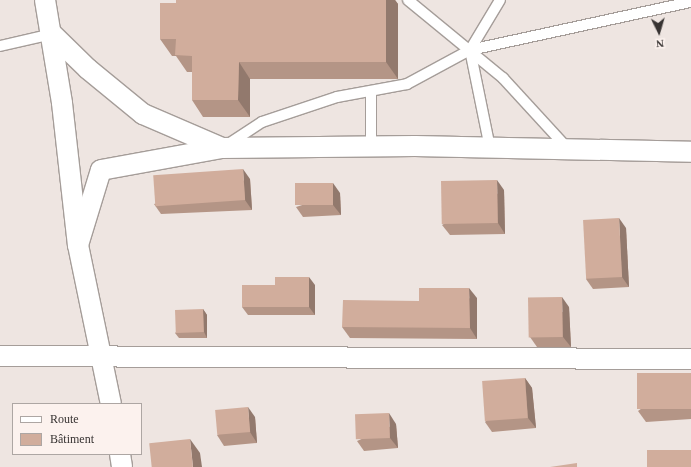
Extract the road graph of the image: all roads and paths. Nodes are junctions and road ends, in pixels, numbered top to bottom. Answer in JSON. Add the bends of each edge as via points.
{"nodes":[{"id":1,"x":45,"y":0,"type":"edge"},
{"id":2,"x":408,"y":0,"type":"edge"},
{"id":3,"x":500,"y":0,"type":"edge"},
{"id":4,"x":691,"y":2,"type":"edge"},
{"id":5,"x":52,"y":34,"type":"junction"},
{"id":6,"x":0,"y":46,"type":"edge"},
{"id":7,"x":470,"y":50,"type":"junction"},
{"id":8,"x":371,"y":91,"type":"junction"},
{"id":9,"x":371,"y":146,"type":"junction"},
{"id":10,"x":222,"y":148,"type":"junction"},
{"id":11,"x":490,"y":148,"type":"junction"},
{"id":12,"x":568,"y":149,"type":"junction"},
{"id":13,"x":691,"y":152,"type":"edge"},
{"id":14,"x":78,"y":245,"type":"junction"},
{"id":15,"x":0,"y":356,"type":"edge"},
{"id":16,"x":103,"y":357,"type":"junction"},
{"id":17,"x":691,"y":359,"type":"edge"},
{"id":18,"x":111,"y":403,"type":"edge"},
{"id":19,"x":120,"y":455,"type":"edge"},
{"id":20,"x":122,"y":467,"type":"edge"}],
"edges":[{"from":1,"to":5,"type":"street"},
{"from":2,"to":7,"type":"lane"},
{"from":3,"to":7,"type":"lane"},
{"from":4,"to":7,"type":"lane"},
{"from":5,"to":6,"type":"lane"},
{"from":5,"to":10,"type":"street","via":[[88,69],[143,114]]},
{"from":5,"to":14,"type":"street"},
{"from":7,"to":8,"type":"lane","via":[[407,84]]},
{"from":7,"to":11,"type":"lane"},
{"from":7,"to":12,"type":"lane","via":[[503,78]]},
{"from":8,"to":9,"type":"lane"},
{"from":8,"to":10,"type":"lane","via":[[338,98],[262,122]]},
{"from":9,"to":10,"type":"street"},
{"from":9,"to":11,"type":"street"},
{"from":10,"to":14,"type":"street","via":[[101,170]]},
{"from":11,"to":12,"type":"street"},
{"from":12,"to":13,"type":"street"},
{"from":14,"to":16,"type":"street"},
{"from":15,"to":16,"type":"street"},
{"from":16,"to":17,"type":"street"},
{"from":16,"to":18,"type":"street"},
{"from":19,"to":20,"type":"street"}]}
